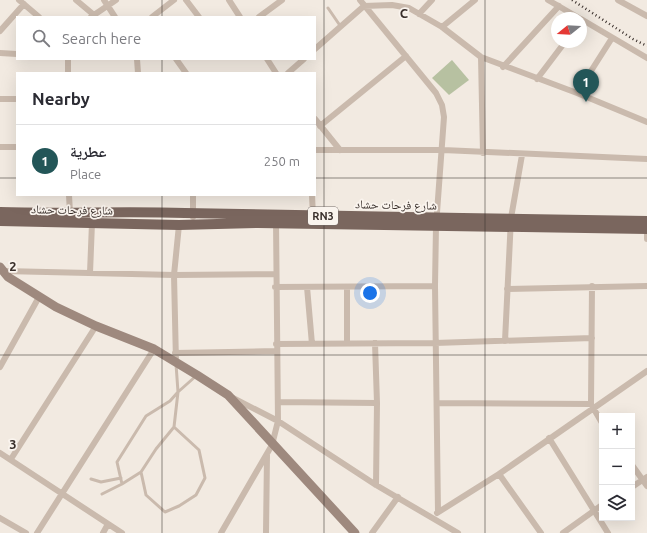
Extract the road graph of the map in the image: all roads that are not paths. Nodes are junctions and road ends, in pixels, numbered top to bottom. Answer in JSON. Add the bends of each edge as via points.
{"nodes":[{"id":1,"x":76,"y":0,"type":"edge"},
{"id":2,"x":104,"y":0,"type":"edge"},
{"id":3,"x":116,"y":0,"type":"edge"},
{"id":4,"x":174,"y":0,"type":"edge"},
{"id":5,"x":186,"y":0,"type":"edge"},
{"id":6,"x":229,"y":0,"type":"edge"},
{"id":7,"x":282,"y":0,"type":"edge"},
{"id":8,"x":360,"y":0,"type":"edge"},
{"id":9,"x":432,"y":0,"type":"edge"},
{"id":10,"x":475,"y":0,"type":"edge"},
{"id":11,"x":548,"y":0,"type":"edge"},
{"id":12,"x":618,"y":0,"type":"edge"},
{"id":13,"x":22,"y":2,"type":"edge"},
{"id":14,"x":108,"y":6,"type":"junction"},
{"id":15,"x":364,"y":6,"type":"junction"},
{"id":16,"x":559,"y":6,"type":"junction"},
{"id":17,"x":328,"y":8,"type":"dead end"},
{"id":18,"x":568,"y":12,"type":"edge"},
{"id":19,"x":419,"y":14,"type":"junction"},
{"id":20,"x":38,"y":16,"type":"edge"},
{"id":21,"x":93,"y":16,"type":"edge"},
{"id":22,"x":114,"y":16,"type":"edge"},
{"id":23,"x":153,"y":16,"type":"edge"},
{"id":24,"x":198,"y":16,"type":"edge"},
{"id":25,"x":239,"y":16,"type":"edge"},
{"id":26,"x":260,"y":16,"type":"edge"},
{"id":27,"x":647,"y":16,"type":"edge"},
{"id":28,"x":587,"y":23,"type":"edge"},
{"id":29,"x":341,"y":27,"type":"junction"},
{"id":30,"x":442,"y":27,"type":"junction"},
{"id":31,"x":0,"y":31,"type":"edge"},
{"id":32,"x":612,"y":38,"type":"junction"},
{"id":33,"x":316,"y":48,"type":"edge"},
{"id":34,"x":560,"y":48,"type":"edge"},
{"id":35,"x":0,"y":53,"type":"edge"},
{"id":36,"x":16,"y":54,"type":"edge"},
{"id":37,"x":406,"y":56,"type":"junction"},
{"id":38,"x":481,"y":57,"type":"junction"},
{"id":39,"x":647,"y":58,"type":"edge"},
{"id":40,"x":68,"y":60,"type":"edge"},
{"id":41,"x":137,"y":60,"type":"edge"},
{"id":42,"x":177,"y":60,"type":"edge"},
{"id":43,"x":268,"y":60,"type":"edge"},
{"id":44,"x":303,"y":60,"type":"edge"},
{"id":45,"x":503,"y":67,"type":"junction"},
{"id":46,"x":68,"y":72,"type":"edge"},
{"id":47,"x":138,"y":72,"type":"edge"},
{"id":48,"x":185,"y":72,"type":"edge"},
{"id":49,"x":275,"y":72,"type":"edge"},
{"id":50,"x":289,"y":72,"type":"edge"},
{"id":51,"x":537,"y":79,"type":"junction"},
{"id":52,"x":577,"y":93,"type":"junction"},
{"id":53,"x":0,"y":99,"type":"edge"},
{"id":54,"x":16,"y":99,"type":"edge"},
{"id":55,"x":316,"y":120,"type":"edge"},
{"id":56,"x":647,"y":122,"type":"edge"},
{"id":57,"x":320,"y":126,"type":"junction"},
{"id":58,"x":0,"y":147,"type":"edge"},
{"id":59,"x":16,"y":147,"type":"edge"},
{"id":60,"x":316,"y":150,"type":"edge"},
{"id":61,"x":340,"y":150,"type":"junction"},
{"id":62,"x":443,"y":150,"type":"junction"},
{"id":63,"x":483,"y":153,"type":"junction"},
{"id":64,"x":522,"y":155,"type":"junction"},
{"id":65,"x":647,"y":159,"type":"edge"},
{"id":66,"x":69,"y":196,"type":"edge"},
{"id":67,"x":193,"y":196,"type":"edge"},
{"id":68,"x":312,"y":196,"type":"edge"},
{"id":69,"x":0,"y":212,"type":"edge"},
{"id":70,"x":70,"y":213,"type":"junction"},
{"id":71,"x":193,"y":214,"type":"junction"},
{"id":72,"x":313,"y":216,"type":"junction"},
{"id":73,"x":276,"y":219,"type":"junction"},
{"id":74,"x":0,"y":221,"type":"edge"},
{"id":75,"x":345,"y":221,"type":"junction"},
{"id":76,"x":647,"y":221,"type":"edge"},
{"id":77,"x":92,"y":222,"type":"junction"},
{"id":78,"x":510,"y":222,"type":"junction"},
{"id":79,"x":437,"y":223,"type":"junction"},
{"id":80,"x":193,"y":224,"type":"junction"},
{"id":81,"x":179,"y":225,"type":"junction"},
{"id":82,"x":647,"y":229,"type":"edge"},
{"id":83,"x":647,"y":239,"type":"edge"},
{"id":84,"x":2,"y":269,"type":"edge"},
{"id":85,"x":90,"y":273,"type":"junction"},
{"id":86,"x":275,"y":274,"type":"junction"},
{"id":87,"x":174,"y":275,"type":"junction"},
{"id":88,"x":434,"y":286,"type":"junction"},
{"id":89,"x":592,"y":286,"type":"junction"},
{"id":90,"x":647,"y":286,"type":"edge"},
{"id":91,"x":275,"y":287,"type":"junction"},
{"id":92,"x":307,"y":287,"type":"junction"},
{"id":93,"x":347,"y":288,"type":"junction"},
{"id":94,"x":507,"y":289,"type":"junction"},
{"id":95,"x":39,"y":297,"type":"junction"},
{"id":96,"x":96,"y":326,"type":"junction"},
{"id":97,"x":592,"y":338,"type":"junction"},
{"id":98,"x":505,"y":341,"type":"junction"},
{"id":99,"x":346,"y":343,"type":"junction"},
{"id":100,"x":375,"y":343,"type":"junction"},
{"id":101,"x":312,"y":344,"type":"junction"},
{"id":102,"x":435,"y":344,"type":"junction"},
{"id":103,"x":276,"y":348,"type":"junction"},
{"id":104,"x":154,"y":350,"type":"junction"},
{"id":105,"x":175,"y":353,"type":"junction"},
{"id":106,"x":176,"y":362,"type":"junction"},
{"id":107,"x":0,"y":367,"type":"edge"},
{"id":108,"x":647,"y":371,"type":"edge"},
{"id":109,"x":197,"y":375,"type":"junction"},
{"id":110,"x":178,"y":392,"type":"junction"},
{"id":111,"x":228,"y":395,"type":"junction"},
{"id":112,"x":278,"y":402,"type":"junction"},
{"id":113,"x":377,"y":403,"type":"junction"},
{"id":114,"x":437,"y":403,"type":"junction"},
{"id":115,"x":592,"y":406,"type":"junction"},
{"id":116,"x":599,"y":418,"type":"edge"},
{"id":117,"x":278,"y":421,"type":"junction"},
{"id":118,"x":174,"y":427,"type":"junction"},
{"id":119,"x":549,"y":438,"type":"junction"},
{"id":120,"x":272,"y":445,"type":"junction"},
{"id":121,"x":0,"y":453,"type":"edge"},
{"id":122,"x":267,"y":453,"type":"junction"},
{"id":123,"x":11,"y":459,"type":"junction"},
{"id":124,"x":635,"y":468,"type":"edge"},
{"id":125,"x":141,"y":472,"type":"junction"},
{"id":126,"x":499,"y":474,"type":"junction"},
{"id":127,"x":121,"y":478,"type":"junction"},
{"id":128,"x":91,"y":479,"type":"dead end"},
{"id":129,"x":645,"y":479,"type":"edge"},
{"id":130,"x":122,"y":484,"type":"junction"},
{"id":131,"x":376,"y":485,"type":"junction"},
{"id":132,"x":635,"y":485,"type":"edge"},
{"id":133,"x":647,"y":486,"type":"edge"},
{"id":134,"x":63,"y":493,"type":"junction"},
{"id":135,"x":102,"y":494,"type":"dead end"},
{"id":136,"x":398,"y":497,"type":"junction"},
{"id":137,"x":599,"y":508,"type":"edge"},
{"id":138,"x":593,"y":511,"type":"junction"},
{"id":139,"x":438,"y":512,"type":"junction"},
{"id":140,"x":0,"y":518,"type":"edge"},
{"id":141,"x":433,"y":518,"type":"junction"},
{"id":142,"x":108,"y":524,"type":"junction"},
{"id":143,"x":26,"y":533,"type":"edge"},
{"id":144,"x":37,"y":533,"type":"edge"},
{"id":145,"x":103,"y":533,"type":"edge"},
{"id":146,"x":122,"y":533,"type":"edge"},
{"id":147,"x":221,"y":533,"type":"edge"},
{"id":148,"x":266,"y":533,"type":"edge"},
{"id":149,"x":354,"y":533,"type":"edge"},
{"id":150,"x":372,"y":533,"type":"edge"},
{"id":151,"x":458,"y":533,"type":"edge"},
{"id":152,"x":541,"y":533,"type":"edge"},
{"id":153,"x":563,"y":533,"type":"edge"},
{"id":154,"x":608,"y":533,"type":"edge"}],
"edges":[{"from":1,"to":21,"type":"street"},
{"from":2,"to":14,"type":"street"},
{"from":3,"to":14,"type":"street"},
{"from":4,"to":23,"type":"street"},
{"from":5,"to":24,"type":"street"},
{"from":6,"to":25,"type":"street"},
{"from":7,"to":26,"type":"street"},
{"from":8,"to":15,"type":"street"},
{"from":9,"to":19,"type":"street"},
{"from":10,"to":30,"type":"street"},
{"from":11,"to":16,"type":"street"},
{"from":12,"to":27,"type":"street"},
{"from":13,"to":20,"type":"street"},
{"from":13,"to":31,"type":"street"},
{"from":14,"to":21,"type":"street"},
{"from":14,"to":22,"type":"street"},
{"from":15,"to":19,"type":"street","via":[[401,6]]},
{"from":15,"to":29,"type":"street"},
{"from":15,"to":37,"type":"street"},
{"from":16,"to":18,"type":"street"},
{"from":16,"to":45,"type":"street"},
{"from":17,"to":29,"type":"lane"},
{"from":19,"to":30,"type":"street"},
{"from":28,"to":32,"type":"street"},
{"from":29,"to":33,"type":"street"},
{"from":30,"to":38,"type":"street"},
{"from":32,"to":39,"type":"street"},
{"from":32,"to":52,"type":"street"},
{"from":34,"to":51,"type":"street"},
{"from":35,"to":36,"type":"street"},
{"from":37,"to":57,"type":"street"},
{"from":37,"to":62,"type":"street","via":[[442,105],[445,120]]},
{"from":38,"to":45,"type":"street"},
{"from":38,"to":63,"type":"street"},
{"from":40,"to":46,"type":"street"},
{"from":41,"to":47,"type":"street"},
{"from":42,"to":48,"type":"street"},
{"from":43,"to":49,"type":"street"},
{"from":44,"to":50,"type":"street"},
{"from":45,"to":51,"type":"street"},
{"from":51,"to":52,"type":"street"},
{"from":52,"to":56,"type":"street"},
{"from":53,"to":54,"type":"street"},
{"from":55,"to":57,"type":"street"},
{"from":57,"to":61,"type":"street"},
{"from":58,"to":59,"type":"street"},
{"from":60,"to":61,"type":"street"},
{"from":61,"to":62,"type":"street"},
{"from":62,"to":63,"type":"street"},
{"from":62,"to":79,"type":"street"},
{"from":63,"to":64,"type":"street"},
{"from":64,"to":65,"type":"street"},
{"from":64,"to":78,"type":"street"},
{"from":66,"to":70,"type":"street"},
{"from":67,"to":71,"type":"street"},
{"from":68,"to":72,"type":"street"},
{"from":69,"to":70,"type":"main road","name":"شارع فرحات حشاد","number":"RN3"},
{"from":70,"to":71,"type":"main road","name":"شارع فرحات حشاد","number":"RN3"},
{"from":71,"to":73,"type":"main road","name":"شارع فرحات حشاد","number":"RN3"},
{"from":71,"to":80,"type":"street"},
{"from":72,"to":73,"type":"main road","name":"شارع فرحات حشاد","number":"RN3"},
{"from":72,"to":75,"type":"main road","name":"شارع فرحات حشاد","number":"RN3"},
{"from":73,"to":75,"type":"main road","name":"شارع فرحات حشاد","number":"RN3"},
{"from":73,"to":80,"type":"main road","name":"شارع فرحات حشاد","number":"RN3"},
{"from":73,"to":86,"type":"street"},
{"from":74,"to":77,"type":"main road","name":"شارع فرحات حشاد","number":"RN3"},
{"from":75,"to":79,"type":"main road","name":"شارع فرحات حشاد","number":"RN3"},
{"from":76,"to":78,"type":"main road","name":"شارع فرحات حشاد","number":"RN3"},
{"from":76,"to":82,"type":"street"},
{"from":77,"to":81,"type":"main road","name":"شارع فرحات حشاد","number":"RN3"},
{"from":77,"to":85,"type":"street"},
{"from":78,"to":79,"type":"main road","name":"شارع فرحات حشاد","number":"RN3"},
{"from":78,"to":82,"type":"main road","name":"شارع فرحات حشاد","number":"RN3"},
{"from":78,"to":94,"type":"street"},
{"from":79,"to":88,"type":"street"},
{"from":80,"to":81,"type":"main road","name":"شارع فرحات حشاد","number":"RN3"},
{"from":81,"to":87,"type":"street"},
{"from":82,"to":83,"type":"street"},
{"from":84,"to":85,"type":"street"},
{"from":84,"to":95,"type":"street","via":[[8,277]]},
{"from":85,"to":87,"type":"street"},
{"from":86,"to":87,"type":"street"},
{"from":86,"to":91,"type":"street"},
{"from":87,"to":105,"type":"street"},
{"from":88,"to":93,"type":"street"},
{"from":88,"to":102,"type":"street"},
{"from":89,"to":90,"type":"street"},
{"from":89,"to":94,"type":"street"},
{"from":89,"to":97,"type":"street"},
{"from":91,"to":92,"type":"street"},
{"from":91,"to":103,"type":"street"},
{"from":92,"to":93,"type":"street"},
{"from":92,"to":101,"type":"street"},
{"from":93,"to":99,"type":"street"},
{"from":94,"to":98,"type":"street"},
{"from":95,"to":96,"type":"street"},
{"from":95,"to":107,"type":"street"},
{"from":96,"to":104,"type":"street"},
{"from":96,"to":123,"type":"street"},
{"from":97,"to":98,"type":"street"},
{"from":97,"to":115,"type":"street"},
{"from":98,"to":102,"type":"street"},
{"from":99,"to":100,"type":"street"},
{"from":99,"to":101,"type":"street"},
{"from":100,"to":102,"type":"street"},
{"from":100,"to":113,"type":"street"},
{"from":101,"to":103,"type":"street"},
{"from":102,"to":114,"type":"street"},
{"from":103,"to":105,"type":"street"},
{"from":103,"to":112,"type":"street"},
{"from":104,"to":106,"type":"street"},
{"from":104,"to":134,"type":"street"},
{"from":105,"to":106,"type":"street"},
{"from":106,"to":109,"type":"street"},
{"from":106,"to":110,"type":"lane"},
{"from":108,"to":115,"type":"street"},
{"from":109,"to":110,"type":"lane"},
{"from":109,"to":111,"type":"street"},
{"from":110,"to":118,"type":"lane"},
{"from":110,"to":127,"type":"lane","via":[[170,401],[146,416],[117,462]]},
{"from":111,"to":117,"type":"street"},
{"from":111,"to":120,"type":"street"},
{"from":112,"to":113,"type":"street"},
{"from":112,"to":117,"type":"street"},
{"from":113,"to":131,"type":"street"},
{"from":114,"to":115,"type":"street"},
{"from":114,"to":139,"type":"street"},
{"from":115,"to":116,"type":"street"},
{"from":115,"to":119,"type":"street"},
{"from":117,"to":120,"type":"street"},
{"from":117,"to":131,"type":"street"},
{"from":118,"to":125,"type":"lane"},
{"from":118,"to":125,"type":"lane","via":[[199,450],[205,478],[196,495],[165,512],[146,495]]},
{"from":119,"to":126,"type":"street"},
{"from":119,"to":138,"type":"street"},
{"from":120,"to":122,"type":"street"},
{"from":120,"to":149,"type":"street"},
{"from":121,"to":123,"type":"street"},
{"from":122,"to":147,"type":"street"},
{"from":122,"to":148,"type":"street"},
{"from":123,"to":134,"type":"street"},
{"from":124,"to":129,"type":"street"},
{"from":125,"to":130,"type":"lane"},
{"from":126,"to":139,"type":"street"},
{"from":126,"to":152,"type":"street"},
{"from":127,"to":128,"type":"lane","via":[[101,482]]},
{"from":127,"to":130,"type":"lane"},
{"from":129,"to":132,"type":"street"},
{"from":129,"to":133,"type":"street"},
{"from":130,"to":135,"type":"lane"},
{"from":131,"to":136,"type":"street"},
{"from":134,"to":142,"type":"street"},
{"from":134,"to":144,"type":"street"},
{"from":136,"to":141,"type":"street"},
{"from":136,"to":150,"type":"street"},
{"from":137,"to":138,"type":"street"},
{"from":138,"to":153,"type":"street"},
{"from":138,"to":154,"type":"street"},
{"from":139,"to":141,"type":"street"},
{"from":140,"to":143,"type":"street"},
{"from":141,"to":151,"type":"street"},
{"from":142,"to":145,"type":"street"},
{"from":142,"to":146,"type":"street"}]}
